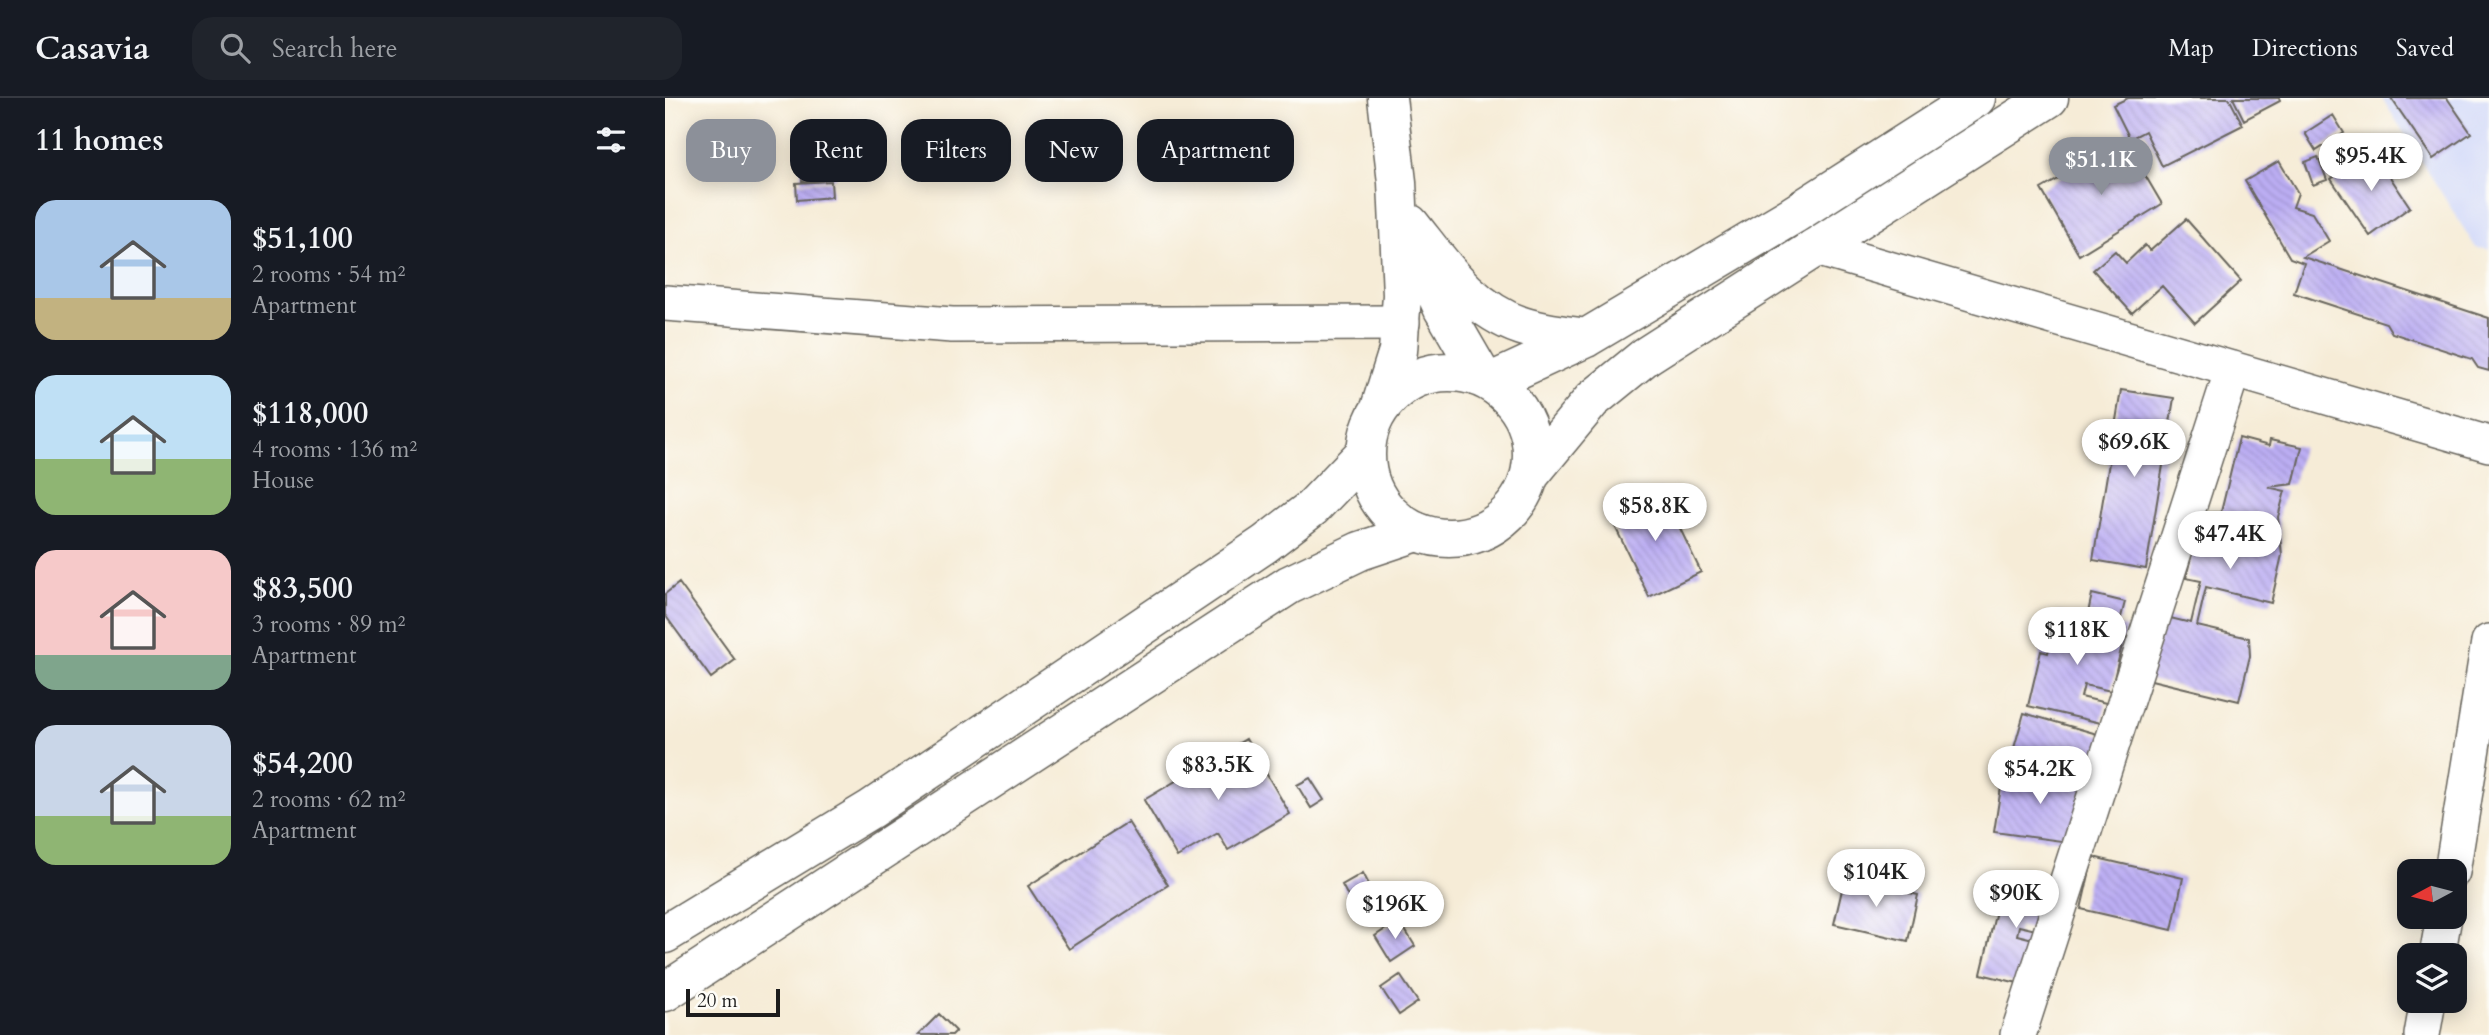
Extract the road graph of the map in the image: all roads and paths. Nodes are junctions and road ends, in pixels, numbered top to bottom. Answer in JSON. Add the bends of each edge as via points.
{"nodes":[{"id":1,"x":1387,"y":98,"type":"edge"},
{"id":2,"x":1976,"y":98,"type":"edge"},
{"id":3,"x":2049,"y":98,"type":"edge"},
{"id":4,"x":1397,"y":182,"type":"junction"},
{"id":5,"x":1410,"y":224,"type":"junction"},
{"id":6,"x":1813,"y":247,"type":"junction"},
{"id":7,"x":665,"y":303,"type":"edge"},
{"id":8,"x":1402,"y":323,"type":"junction"},
{"id":9,"x":1586,"y":338,"type":"junction"},
{"id":10,"x":2233,"y":369,"type":"junction"},
{"id":11,"x":1487,"y":380,"type":"junction"},
{"id":12,"x":1381,"y":405,"type":"junction"},
{"id":13,"x":2489,"y":444,"type":"edge"},
{"id":14,"x":1365,"y":453,"type":"junction"},
{"id":15,"x":1529,"y":475,"type":"junction"},
{"id":16,"x":1417,"y":532,"type":"junction"},
{"id":17,"x":2489,"y":642,"type":"edge"},
{"id":18,"x":2454,"y":859,"type":"edge"},
{"id":19,"x":665,"y":934,"type":"edge"},
{"id":20,"x":665,"y":992,"type":"edge"},
{"id":21,"x":2426,"y":1013,"type":"edge"},
{"id":22,"x":2018,"y":1035,"type":"edge"},
{"id":23,"x":2422,"y":1035,"type":"edge"}],
"edges":[{"from":1,"to":4,"type":"main road"},
{"from":2,"to":9,"type":"main road","via":[[1793,215]]},
{"from":3,"to":6,"type":"main road"},
{"from":4,"to":5,"type":"main road"},
{"from":4,"to":8,"type":"main road"},
{"from":5,"to":9,"type":"main road","via":[[1464,290],[1490,310],[1540,331]]},
{"from":5,"to":11,"type":"main road","via":[[1431,284]]},
{"from":6,"to":10,"type":"street"},
{"from":6,"to":15,"type":"main road","via":[[1608,385]]},
{"from":7,"to":8,"type":"street","via":[[952,325]]},
{"from":8,"to":12,"type":"main road"},
{"from":9,"to":11,"type":"main road"},
{"from":10,"to":13,"type":"street"},
{"from":10,"to":22,"type":"street"},
{"from":11,"to":12,"type":"main road","via":[[1461,372],[1438,372],[1397,388]]},
{"from":11,"to":15,"type":"main road","via":[[1521,412],[1532,454]]},
{"from":12,"to":14,"type":"main road"},
{"from":14,"to":16,"type":"main road","via":[[1368,478],[1378,500],[1395,519]]},
{"from":14,"to":19,"type":"main road","via":[[1312,508],[1265,544],[871,809]]},
{"from":15,"to":16,"type":"main road","via":[[1521,498],[1486,530],[1452,538]]},
{"from":16,"to":20,"type":"main road","via":[[1360,551],[1289,584]]},
{"from":17,"to":18,"type":"street"},
{"from":21,"to":23,"type":"street"}]}
